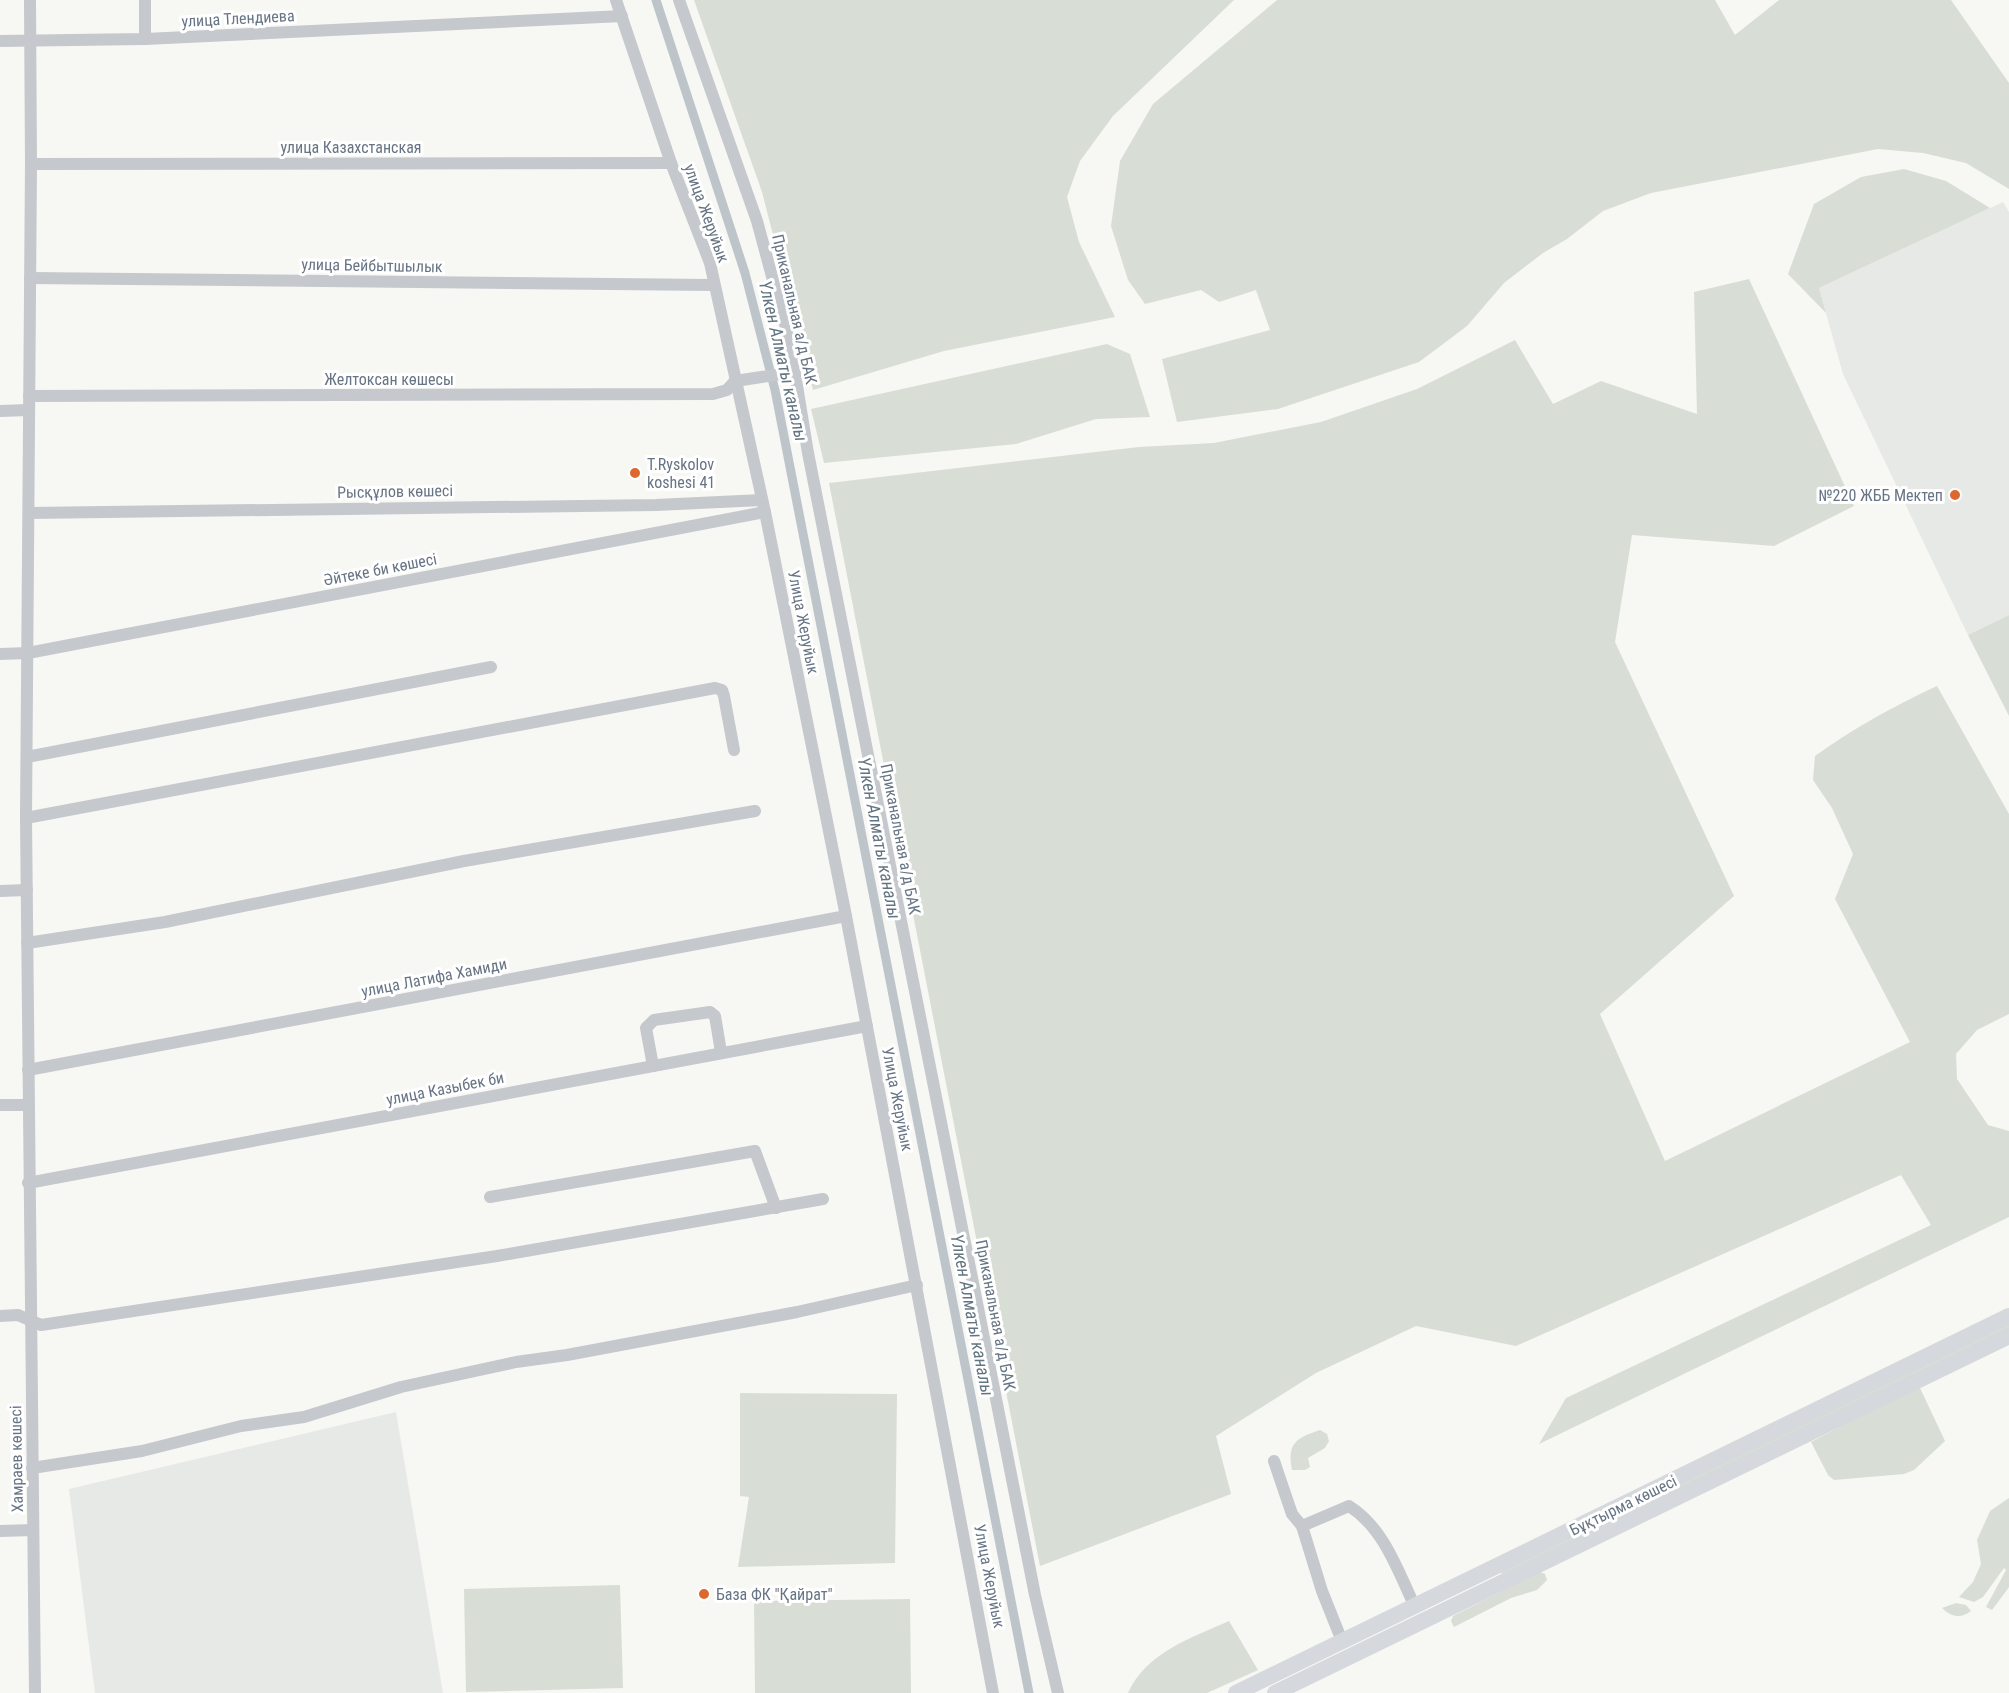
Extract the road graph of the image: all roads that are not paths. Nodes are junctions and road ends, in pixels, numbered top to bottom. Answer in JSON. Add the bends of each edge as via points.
{"nodes":[{"id":1,"x":30,"y":0,"type":"edge"},
{"id":2,"x":145,"y":0,"type":"edge"},
{"id":3,"x":616,"y":0,"type":"edge"},
{"id":4,"x":679,"y":0,"type":"edge"},
{"id":5,"x":622,"y":16,"type":"junction"},
{"id":6,"x":145,"y":39,"type":"junction"},
{"id":7,"x":0,"y":41,"type":"edge"},
{"id":8,"x":31,"y":41,"type":"junction"},
{"id":9,"x":671,"y":163,"type":"junction"},
{"id":10,"x":31,"y":165,"type":"junction"},
{"id":11,"x":30,"y":278,"type":"junction"},
{"id":12,"x":713,"y":285,"type":"junction"},
{"id":13,"x":795,"y":372,"type":"junction"},
{"id":14,"x":740,"y":380,"type":"junction"},
{"id":15,"x":29,"y":396,"type":"junction"},
{"id":16,"x":29,"y":410,"type":"junction"},
{"id":17,"x":0,"y":411,"type":"edge"},
{"id":18,"x":762,"y":500,"type":"junction"},
{"id":19,"x":765,"y":512,"type":"junction"},
{"id":20,"x":28,"y":513,"type":"junction"},
{"id":21,"x":28,"y":653,"type":"junction"},
{"id":22,"x":0,"y":654,"type":"edge"},
{"id":23,"x":491,"y":667,"type":"dead end"},
{"id":24,"x":734,"y":750,"type":"dead end"},
{"id":25,"x":27,"y":757,"type":"junction"},
{"id":26,"x":755,"y":811,"type":"dead end"},
{"id":27,"x":26,"y":818,"type":"junction"},
{"id":28,"x":27,"y":890,"type":"junction"},
{"id":29,"x":0,"y":891,"type":"edge"},
{"id":30,"x":846,"y":916,"type":"junction"},
{"id":31,"x":27,"y":943,"type":"junction"},
{"id":32,"x":867,"y":1026,"type":"junction"},
{"id":33,"x":721,"y":1052,"type":"junction"},
{"id":34,"x":653,"y":1066,"type":"junction"},
{"id":35,"x":28,"y":1070,"type":"junction"},
{"id":36,"x":0,"y":1105,"type":"edge"},
{"id":37,"x":28,"y":1105,"type":"junction"},
{"id":38,"x":28,"y":1183,"type":"junction"},
{"id":39,"x":490,"y":1197,"type":"dead end"},
{"id":40,"x":823,"y":1199,"type":"dead end"},
{"id":41,"x":776,"y":1208,"type":"junction"},
{"id":42,"x":917,"y":1285,"type":"junction"},
{"id":43,"x":0,"y":1316,"type":"edge"},
{"id":44,"x":2009,"y":1316,"type":"edge"},
{"id":45,"x":30,"y":1320,"type":"junction"},
{"id":46,"x":2009,"y":1336,"type":"edge"},
{"id":47,"x":1274,"y":1461,"type":"dead end"},
{"id":48,"x":32,"y":1467,"type":"junction"},
{"id":49,"x":1302,"y":1526,"type":"junction"},
{"id":50,"x":33,"y":1530,"type":"junction"},
{"id":51,"x":0,"y":1531,"type":"edge"},
{"id":52,"x":1493,"y":1577,"type":"junction"},
{"id":53,"x":1415,"y":1607,"type":"junction"},
{"id":54,"x":1342,"y":1641,"type":"junction"},
{"id":55,"x":1276,"y":1686,"type":"edge"},
{"id":56,"x":35,"y":1693,"type":"edge"},
{"id":57,"x":993,"y":1693,"type":"edge"},
{"id":58,"x":1058,"y":1693,"type":"edge"},
{"id":59,"x":1236,"y":1693,"type":"edge"}],
"edges":[{"from":1,"to":8,"type":"street","name":"Хамраев көшесі"},
{"from":2,"to":6,"type":"street"},
{"from":3,"to":5,"type":"street","name":"улица Жеруйык"},
{"from":4,"to":13,"type":"street","name":"Приканальная а/д БАК","via":[[758,221]]},
{"from":5,"to":6,"type":"street","name":"улица Тлендиева"},
{"from":5,"to":9,"type":"street","name":"улица Жеруйык"},
{"from":6,"to":8,"type":"street","name":"улица Тлендиева"},
{"from":7,"to":8,"type":"street","name":"улица Тлендиева"},
{"from":8,"to":10,"type":"street","name":"Хамраев көшесі"},
{"from":9,"to":10,"type":"street","name":"улица Казахстанская"},
{"from":9,"to":12,"type":"street","name":"улица Жеруйык","via":[[710,263]]},
{"from":10,"to":11,"type":"street","name":"Хамраев көшесі"},
{"from":11,"to":12,"type":"street","name":"улица Бейбытшылык"},
{"from":11,"to":15,"type":"street","name":"Хамраев көшесі"},
{"from":12,"to":14,"type":"street","name":"улица Жеруйык"},
{"from":13,"to":14,"type":"street","name":"Желтоксан көшесы"},
{"from":13,"to":58,"type":"street","name":"Приканальная а/д БАК","via":[[1032,1584]]},
{"from":14,"to":15,"type":"street","name":"Желтоксан көшесы","via":[[713,394]]},
{"from":14,"to":18,"type":"street","name":"улица Жеруйык"},
{"from":15,"to":16,"type":"street","name":"Хамраев көшесі"},
{"from":16,"to":17,"type":"street"},
{"from":16,"to":20,"type":"street","name":"Хамраев көшесі"},
{"from":18,"to":19,"type":"street","name":"улица Жеруйык"},
{"from":18,"to":20,"type":"street","name":"Рысқұлов көшесі","via":[[656,505]]},
{"from":19,"to":21,"type":"street","name":"Әйтеке би көшесі"},
{"from":19,"to":30,"type":"street","name":"Улица Жеруйык"},
{"from":20,"to":21,"type":"street","name":"Хамраев көшесі"},
{"from":21,"to":22,"type":"street","name":"Әйтеке би көшесі"},
{"from":21,"to":25,"type":"street","name":"Хамраев көшесі"},
{"from":23,"to":25,"type":"street"},
{"from":24,"to":27,"type":"street","via":[[724,696],[716,688]]},
{"from":25,"to":27,"type":"street","name":"Хамраев көшесі"},
{"from":26,"to":31,"type":"street","via":[[464,861],[165,922]]},
{"from":27,"to":28,"type":"street","name":"Хамраев көшесі"},
{"from":28,"to":29,"type":"street"},
{"from":28,"to":31,"type":"street","name":"Хамраев көшесі"},
{"from":30,"to":32,"type":"street","name":"Улица Жеруйык"},
{"from":30,"to":35,"type":"street","name":"улица Латифа Хамиди"},
{"from":31,"to":35,"type":"street","name":"Хамраев көшесі"},
{"from":32,"to":33,"type":"street","name":"улица Казыбек би"},
{"from":32,"to":42,"type":"street","name":"Улица Жеруйык"},
{"from":33,"to":34,"type":"street","name":"улица Казыбек би"},
{"from":33,"to":34,"type":"street","via":[[711,1012],[654,1020],[646,1028]]},
{"from":34,"to":38,"type":"street","name":"улица Казыбек би"},
{"from":35,"to":37,"type":"street","name":"Хамраев көшесі"},
{"from":36,"to":37,"type":"street"},
{"from":37,"to":38,"type":"street","name":"Хамраев көшесі"},
{"from":38,"to":45,"type":"street","name":"Хамраев көшесі"},
{"from":39,"to":41,"type":"street","via":[[755,1151]]},
{"from":40,"to":41,"type":"street"},
{"from":41,"to":45,"type":"street","via":[[207,1301],[41,1325]]},
{"from":42,"to":48,"type":"street","via":[[797,1312],[516,1362],[401,1387],[304,1417],[241,1426],[142,1451]]},
{"from":42,"to":57,"type":"street","name":"Улица Жеруйык"},
{"from":43,"to":45,"type":"street","via":[[18,1315]]},
{"from":44,"to":52,"type":"main road","name":"Бұқтырма көшесі"},
{"from":45,"to":48,"type":"street","name":"Хамраев көшесі"},
{"from":46,"to":52,"type":"main road","name":"Бұқтырма көшесі"},
{"from":47,"to":49,"type":"street","via":[[1292,1514]]},
{"from":48,"to":50,"type":"street","name":"Хамраев көшесі"},
{"from":49,"to":53,"type":"street","via":[[1344,1506],[1356,1511],[1389,1550]]},
{"from":49,"to":54,"type":"street"},
{"from":50,"to":51,"type":"street"},
{"from":50,"to":56,"type":"street","name":"Хамраев көшесі"},
{"from":52,"to":53,"type":"main road","name":"Бұқтырма көшесі"},
{"from":52,"to":55,"type":"main road","name":"Бұқтырма көшесі"},
{"from":53,"to":54,"type":"main road","name":"Бұқтырма көшесі"},
{"from":54,"to":55,"type":"main road","name":"Бұқтырма көшесі"},
{"from":55,"to":59,"type":"main road","name":"Бұқтырма көшесі"}]}
